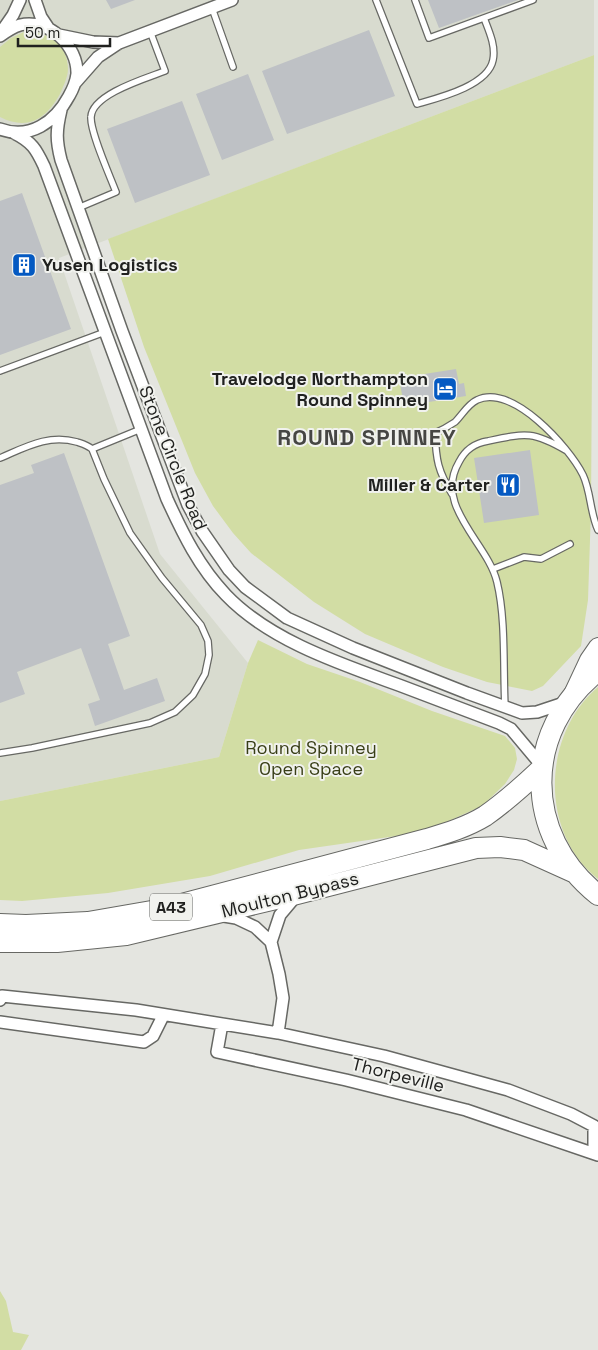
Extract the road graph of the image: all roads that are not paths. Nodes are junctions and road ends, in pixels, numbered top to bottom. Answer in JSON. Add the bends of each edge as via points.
{"nodes":[{"id":1,"x":20,"y":0,"type":"edge"},
{"id":2,"x":35,"y":0,"type":"edge"},
{"id":3,"x":232,"y":0,"type":"edge"},
{"id":4,"x":376,"y":0,"type":"edge"},
{"id":5,"x":415,"y":0,"type":"edge"},
{"id":6,"x":533,"y":0,"type":"edge"},
{"id":7,"x":212,"y":8,"type":"junction"},
{"id":8,"x":484,"y":18,"type":"junction"},
{"id":9,"x":53,"y":31,"type":"junction"},
{"id":10,"x":150,"y":32,"type":"junction"},
{"id":11,"x":0,"y":35,"type":"edge"},
{"id":12,"x":119,"y":42,"type":"junction"},
{"id":13,"x":234,"y":67,"type":"dead end"},
{"id":14,"x":76,"y":82,"type":"junction"},
{"id":15,"x":61,"y":110,"type":"junction"},
{"id":16,"x":0,"y":129,"type":"edge"},
{"id":17,"x":14,"y":133,"type":"junction"},
{"id":18,"x":78,"y":208,"type":"junction"},
{"id":19,"x":105,"y":332,"type":"junction"},
{"id":20,"x":0,"y":371,"type":"edge"},
{"id":21,"x":141,"y":430,"type":"junction"},
{"id":22,"x":92,"y":449,"type":"junction"},
{"id":23,"x":567,"y":451,"type":"junction"},
{"id":24,"x":0,"y":458,"type":"edge"},
{"id":25,"x":453,"y":494,"type":"junction"},
{"id":26,"x":598,"y":530,"type":"edge"},
{"id":27,"x":570,"y":544,"type":"dead end"},
{"id":28,"x":493,"y":568,"type":"junction"},
{"id":29,"x":598,"y":647,"type":"edge"},
{"id":30,"x":598,"y":671,"type":"edge"},
{"id":31,"x":570,"y":698,"type":"junction"},
{"id":32,"x":505,"y":707,"type":"junction"},
{"id":33,"x":0,"y":753,"type":"edge"},
{"id":34,"x":542,"y":767,"type":"junction"},
{"id":35,"x":586,"y":884,"type":"edge"},
{"id":36,"x":297,"y":894,"type":"junction"},
{"id":37,"x":598,"y":905,"type":"edge"},
{"id":38,"x":216,"y":914,"type":"junction"},
{"id":39,"x":0,"y":924,"type":"edge"},
{"id":40,"x":0,"y":942,"type":"edge"},
{"id":41,"x":271,"y":942,"type":"junction"},
{"id":42,"x":0,"y":1000,"type":"edge"},
{"id":43,"x":163,"y":1016,"type":"junction"},
{"id":44,"x":0,"y":1022,"type":"edge"},
{"id":45,"x":222,"y":1024,"type":"junction"},
{"id":46,"x":278,"y":1033,"type":"junction"},
{"id":47,"x":596,"y":1154,"type":"edge"}],
"edges":[{"from":1,"to":11,"type":"street"},
{"from":2,"to":9,"type":"street","via":[[41,16]]},
{"from":3,"to":7,"type":"street"},
{"from":4,"to":8,"type":"lane","via":[[417,104],[456,93],[489,70],[493,61],[493,44]]},
{"from":5,"to":8,"type":"lane","via":[[428,38]]},
{"from":6,"to":8,"type":"lane"},
{"from":7,"to":10,"type":"street"},
{"from":7,"to":13,"type":"lane"},
{"from":9,"to":11,"type":"street","via":[[38,25],[22,24]]},
{"from":9,"to":12,"type":"street","via":[[93,42]]},
{"from":9,"to":14,"type":"street","via":[[66,43],[74,59]]},
{"from":10,"to":12,"type":"street"},
{"from":10,"to":18,"type":"lane","via":[[165,71],[111,94],[94,109],[91,117],[94,134],[116,192]]},
{"from":12,"to":14,"type":"street","name":"Stone Circle Road","via":[[98,57]]},
{"from":14,"to":15,"type":"street","name":"Stone Circle Road"},
{"from":15,"to":17,"type":"street","name":"Stone Circle Road","via":[[37,129]]},
{"from":15,"to":18,"type":"street","name":"Stone Circle Road","via":[[56,140]]},
{"from":16,"to":17,"type":"street","name":"Stone Circle Road"},
{"from":17,"to":19,"type":"street","name":"Stone Circle Road","via":[[36,149],[44,166]]},
{"from":18,"to":32,"type":"street","name":"Stone Circle Road","via":[[188,505],[229,570],[264,603],[311,630]]},
{"from":19,"to":20,"type":"lane"},
{"from":19,"to":21,"type":"street","name":"Stone Circle Road"},
{"from":21,"to":22,"type":"lane"},
{"from":21,"to":34,"type":"street","name":"Stone Circle Road","via":[[185,538],[204,569],[251,617],[314,652],[500,723],[510,729]]},
{"from":22,"to":24,"type":"lane","via":[[62,439],[45,440]]},
{"from":22,"to":33,"type":"lane","via":[[130,533],[201,625],[208,640],[205,674],[193,694],[175,712],[163,718]]},
{"from":23,"to":25,"type":"lane","via":[[522,434],[472,446],[455,468]]},
{"from":23,"to":25,"type":"lane","via":[[547,428],[518,405],[492,396],[476,400],[454,423],[435,433],[436,458],[442,477]]},
{"from":23,"to":26,"type":"lane","via":[[583,476]]},
{"from":25,"to":28,"type":"lane","via":[[462,518]]},
{"from":27,"to":28,"type":"lane","via":[[541,560],[524,557]]},
{"from":28,"to":32,"type":"lane","via":[[501,599]]},
{"from":29,"to":31,"type":"main road"},
{"from":30,"to":31,"type":"highway"},
{"from":31,"to":32,"type":"street","name":"Stone Circle Road","via":[[537,712],[522,713]]},
{"from":31,"to":34,"type":"highway","via":[[550,732]]},
{"from":34,"to":35,"type":"highway","via":[[541,791],[551,835],[561,855]]},
{"from":34,"to":39,"type":"highway","name":"Moulton Bypass","number":"A43","via":[[484,816],[427,839],[163,909],[88,922]]},
{"from":35,"to":36,"type":"highway","name":"Moulton Bypass","number":"A43","via":[[524,850],[500,847],[476,848]]},
{"from":35,"to":37,"type":"main road"},
{"from":36,"to":38,"type":"highway","name":"Moulton Bypass","number":"A43"},
{"from":36,"to":41,"type":"street","via":[[280,915]]},
{"from":38,"to":40,"type":"highway","name":"Moulton Bypass","number":"A43","via":[[126,935],[57,942]]},
{"from":38,"to":41,"type":"street","via":[[236,918],[255,927]]},
{"from":41,"to":46,"type":"street","via":[[283,998]]},
{"from":42,"to":43,"type":"street","name":"Thorpeville","via":[[2,996],[46,1000]]},
{"from":43,"to":44,"type":"street","via":[[153,1036],[144,1042]]},
{"from":43,"to":45,"type":"street","name":"Thorpeville"},
{"from":45,"to":46,"type":"street","name":"Thorpeville"},
{"from":45,"to":47,"type":"street","name":"Thorpeville","via":[[217,1052],[466,1110]]},
{"from":46,"to":47,"type":"street","name":"Thorpeville","via":[[392,1058],[508,1090],[594,1126]]}]}
